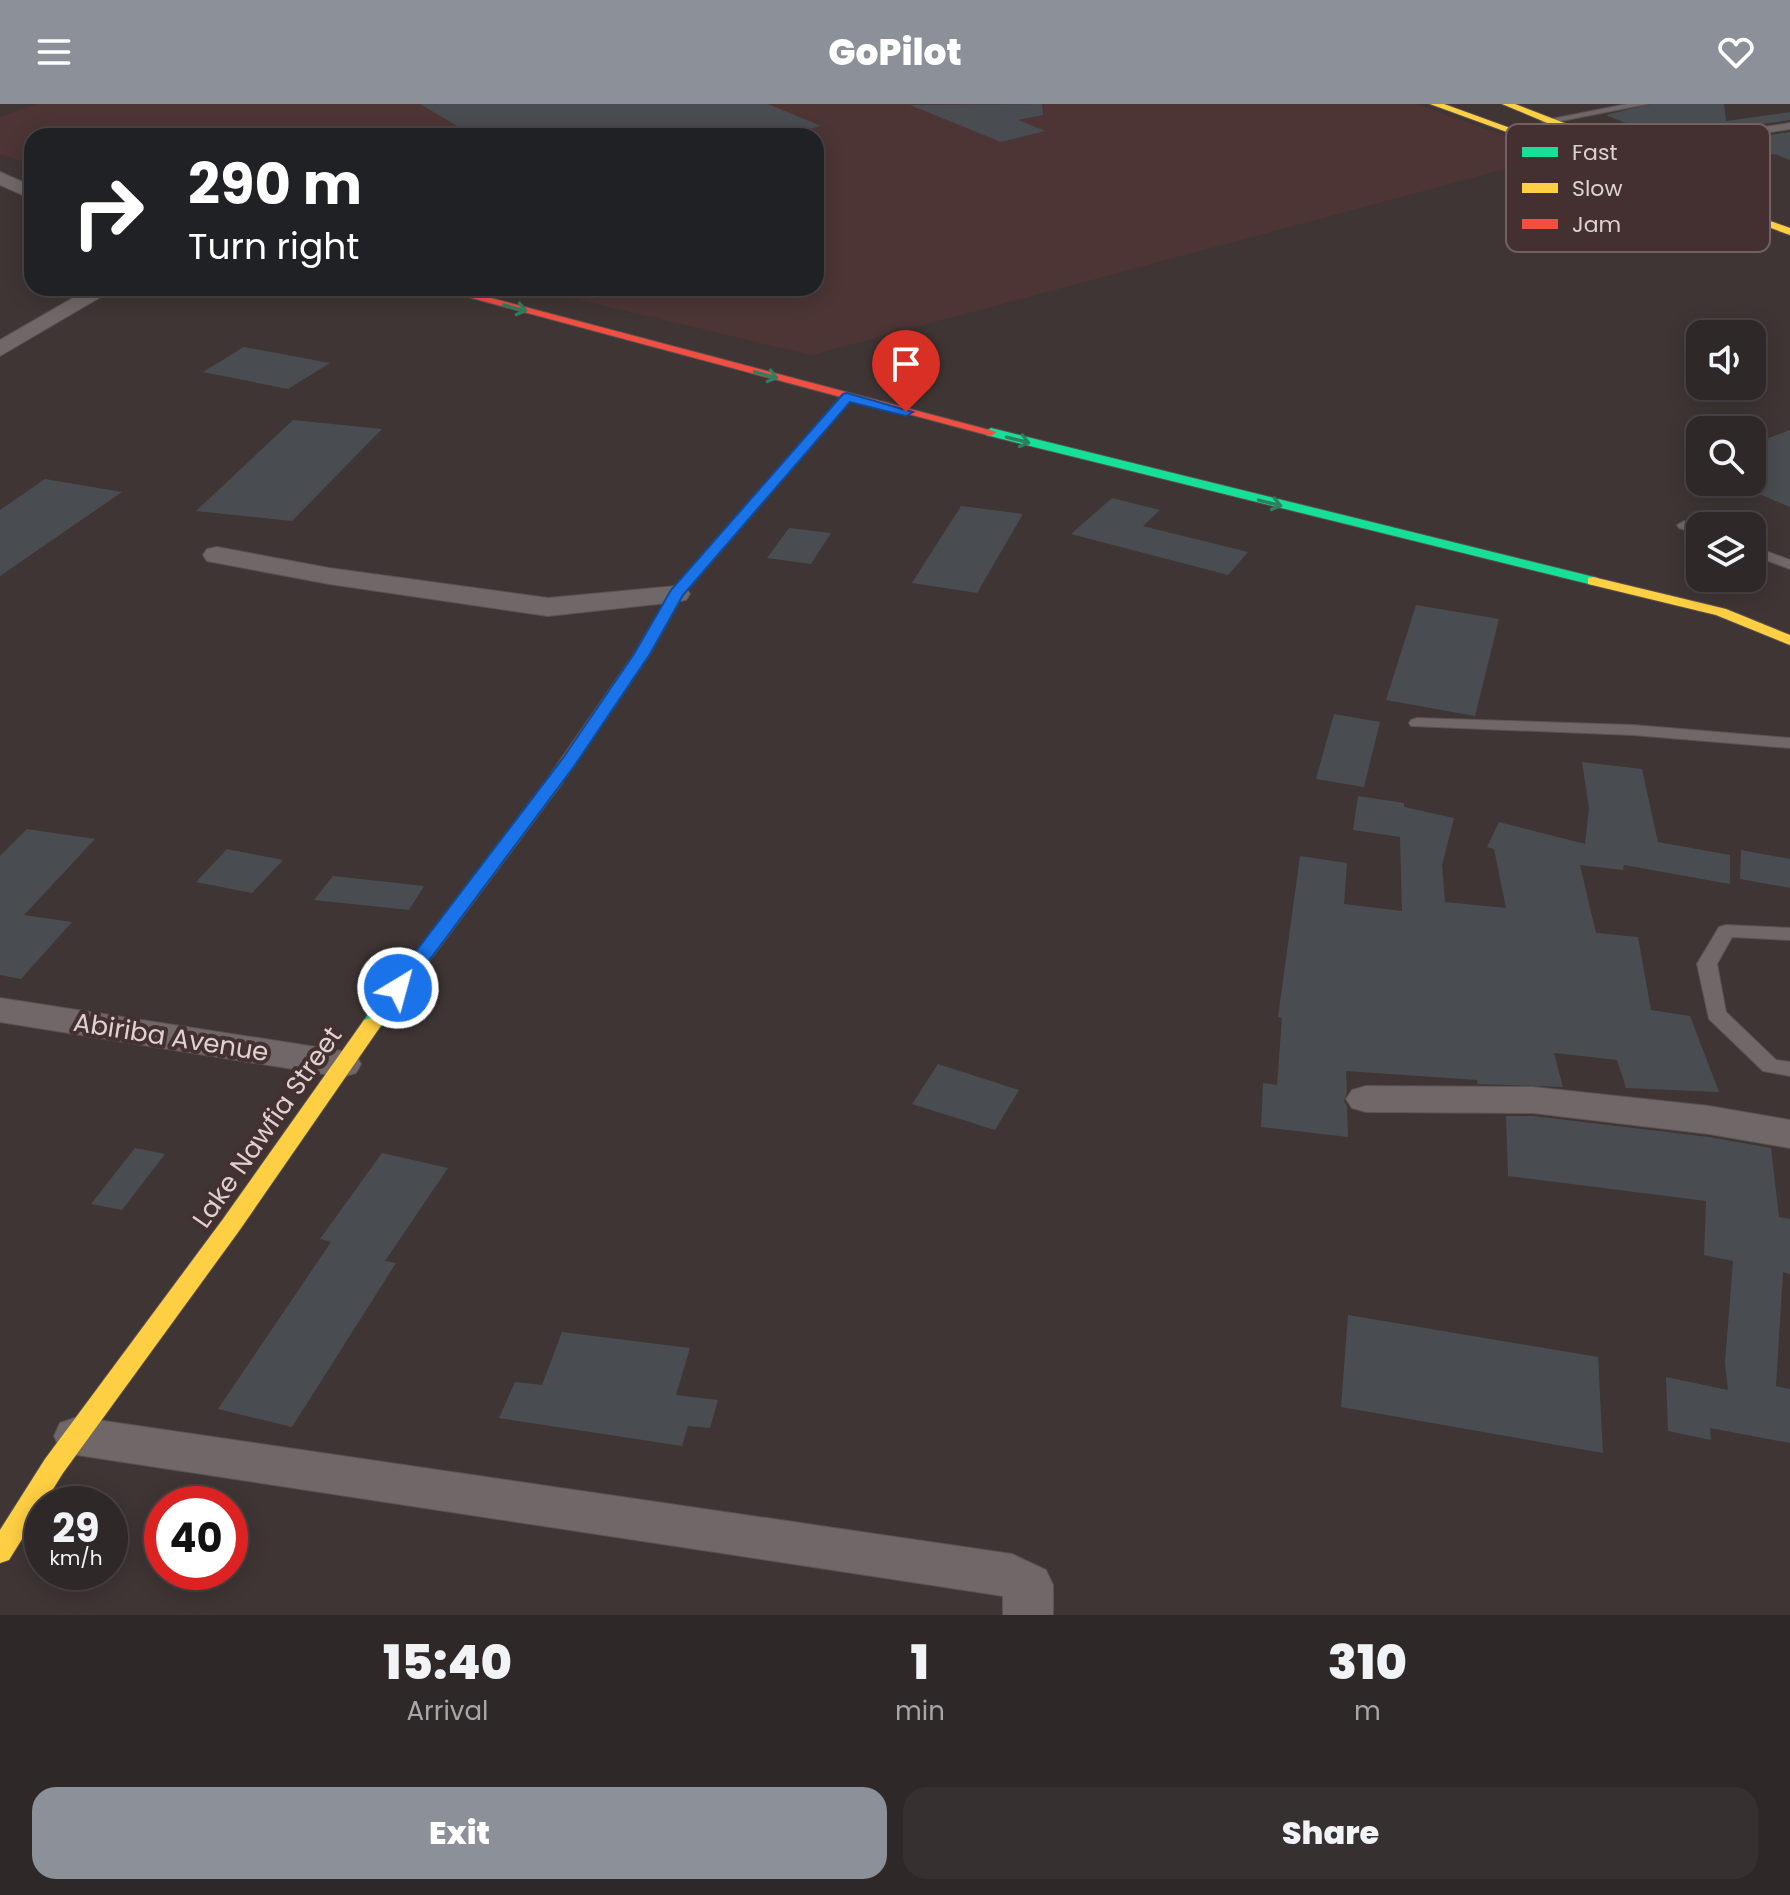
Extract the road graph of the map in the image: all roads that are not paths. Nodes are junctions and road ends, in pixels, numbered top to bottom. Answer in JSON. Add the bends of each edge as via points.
{"nodes":[{"id":1,"x":1435,"y":104,"type":"edge"},
{"id":2,"x":1460,"y":104,"type":"edge"},
{"id":3,"x":1507,"y":104,"type":"edge"},
{"id":4,"x":1642,"y":104,"type":"edge"},
{"id":5,"x":1546,"y":121,"type":"junction"},
{"id":6,"x":1517,"y":124,"type":"edge"},
{"id":7,"x":1554,"y":124,"type":"edge"},
{"id":8,"x":1790,"y":126,"type":"edge"},
{"id":9,"x":1506,"y":129,"type":"edge"},
{"id":10,"x":1770,"y":129,"type":"edge"},
{"id":11,"x":0,"y":178,"type":"edge"},
{"id":12,"x":24,"y":189,"type":"edge"},
{"id":13,"x":1770,"y":215,"type":"edge"},
{"id":14,"x":1790,"y":222,"type":"edge"},
{"id":15,"x":1770,"y":224,"type":"edge"},
{"id":16,"x":1790,"y":232,"type":"edge"},
{"id":17,"x":91,"y":296,"type":"edge"},
{"id":18,"x":470,"y":296,"type":"edge"},
{"id":19,"x":0,"y":349,"type":"edge"},
{"id":20,"x":847,"y":397,"type":"junction"},
{"id":21,"x":217,"y":555,"type":"dead end"},
{"id":22,"x":1766,"y":556,"type":"edge"},
{"id":23,"x":1790,"y":565,"type":"edge"},
{"id":24,"x":676,"y":594,"type":"junction"},
{"id":25,"x":1721,"y":612,"type":"junction"},
{"id":26,"x":1790,"y":627,"type":"edge"},
{"id":27,"x":1790,"y":640,"type":"edge"},
{"id":28,"x":1417,"y":723,"type":"dead end"},
{"id":29,"x":1790,"y":743,"type":"edge"},
{"id":30,"x":1790,"y":934,"type":"edge"},
{"id":31,"x":0,"y":1010,"type":"edge"},
{"id":32,"x":342,"y":1064,"type":"junction"},
{"id":33,"x":1790,"y":1069,"type":"edge"},
{"id":34,"x":1366,"y":1099,"type":"dead end"},
{"id":35,"x":1790,"y":1134,"type":"edge"},
{"id":36,"x":77,"y":1436,"type":"junction"},
{"id":37,"x":0,"y":1552,"type":"edge"},
{"id":38,"x":1028,"y":1615,"type":"edge"}],
"edges":[{"from":1,"to":9,"type":"street"},
{"from":2,"to":6,"type":"street"},
{"from":3,"to":5,"type":"street"},
{"from":4,"to":5,"type":"lane"},
{"from":5,"to":7,"type":"street"},
{"from":8,"to":10,"type":"lane"},
{"from":11,"to":12,"type":"street"},
{"from":13,"to":14,"type":"street"},
{"from":15,"to":16,"type":"street"},
{"from":17,"to":19,"type":"street"},
{"from":18,"to":20,"type":"street","one_way":true},
{"from":20,"to":24,"type":"street","name":"Lake Nawfia Street"},
{"from":20,"to":25,"type":"street","one_way":true},
{"from":21,"to":24,"type":"street","via":[[548,607]]},
{"from":22,"to":23,"type":"lane"},
{"from":24,"to":32,"type":"street","name":"Lake Nawfia Street","via":[[569,761]]},
{"from":25,"to":26,"type":"street"},
{"from":25,"to":27,"type":"street"},
{"from":28,"to":29,"type":"lane","via":[[1633,730]]},
{"from":30,"to":33,"type":"lane","via":[[1726,931],[1707,964],[1716,1014],[1770,1066]]},
{"from":31,"to":32,"type":"street","name":"Abiriba Avenue"},
{"from":32,"to":36,"type":"street","name":"Lake Nawfia Street"},
{"from":34,"to":35,"type":"street","via":[[1533,1100]]},
{"from":36,"to":37,"type":"street","name":"Lake Nawfia Street"},
{"from":36,"to":38,"type":"street","via":[[1012,1576],[1028,1585]]}]}
